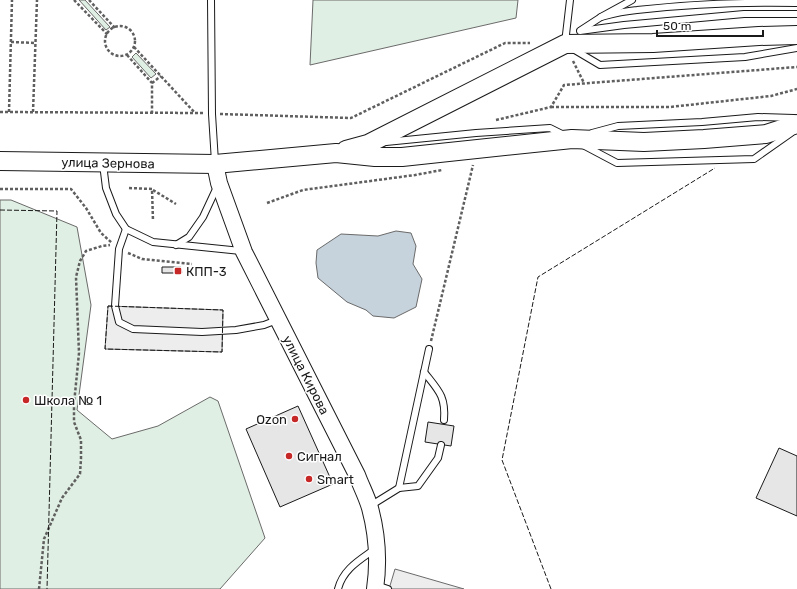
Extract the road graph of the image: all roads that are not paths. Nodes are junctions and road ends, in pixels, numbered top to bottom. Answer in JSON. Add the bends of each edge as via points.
{"nodes":[{"id":1,"x":211,"y":0,"type":"edge"},
{"id":2,"x":570,"y":0,"type":"edge"},
{"id":3,"x":632,"y":0,"type":"edge"},
{"id":4,"x":797,"y":3,"type":"edge"},
{"id":5,"x":797,"y":14,"type":"edge"},
{"id":6,"x":600,"y":17,"type":"junction"},
{"id":7,"x":580,"y":32,"type":"junction"},
{"id":8,"x":797,"y":35,"type":"edge"},
{"id":9,"x":565,"y":44,"type":"junction"},
{"id":10,"x":797,"y":48,"type":"edge"},
{"id":11,"x":797,"y":118,"type":"edge"},
{"id":12,"x":797,"y":124,"type":"edge"},
{"id":13,"x":797,"y":129,"type":"edge"},
{"id":14,"x":572,"y":139,"type":"junction"},
{"id":15,"x":368,"y":144,"type":"junction"},
{"id":16,"x":336,"y":153,"type":"junction"},
{"id":17,"x":0,"y":161,"type":"edge"},
{"id":18,"x":103,"y":162,"type":"junction"},
{"id":19,"x":215,"y":164,"type":"junction"},
{"id":20,"x":219,"y":182,"type":"junction"},
{"id":21,"x":126,"y":229,"type":"junction"},
{"id":22,"x":176,"y":245,"type":"junction"},
{"id":23,"x":244,"y":252,"type":"junction"},
{"id":24,"x":278,"y":320,"type":"junction"},
{"id":25,"x":429,"y":349,"type":"road end"},
{"id":26,"x":424,"y":372,"type":"junction"},
{"id":27,"x":444,"y":420,"type":"dead end"},
{"id":28,"x":441,"y":445,"type":"dead end"},
{"id":29,"x":399,"y":488,"type":"junction"},
{"id":30,"x":370,"y":506,"type":"junction"},
{"id":31,"x":377,"y":548,"type":"junction"},
{"id":32,"x":380,"y":588,"type":"edge"},
{"id":33,"x":338,"y":589,"type":"edge"}],
"edges":[{"from":1,"to":19,"type":"lane"},
{"from":2,"to":9,"type":"lane"},
{"from":3,"to":6,"type":"lane"},
{"from":4,"to":6,"type":"lane","via":[[694,5],[636,10]]},
{"from":5,"to":7,"type":"lane","via":[[744,14],[624,25]]},
{"from":6,"to":7,"type":"lane"},
{"from":7,"to":9,"type":"lane"},
{"from":8,"to":9,"type":"main road","via":[[653,43]]},
{"from":9,"to":10,"type":"lane","via":[[600,65],[745,57]]},
{"from":9,"to":15,"type":"main road"},
{"from":11,"to":14,"type":"lane","via":[[758,117],[618,126]]},
{"from":12,"to":14,"type":"main road","via":[[766,134],[704,139],[644,142]]},
{"from":13,"to":14,"type":"lane","via":[[754,159],[738,160],[617,164]]},
{"from":14,"to":15,"type":"lane","via":[[550,128]]},
{"from":14,"to":16,"type":"main road","via":[[402,157]]},
{"from":15,"to":16,"type":"main road"},
{"from":16,"to":19,"type":"main road","name":"улица Зернова"},
{"from":17,"to":18,"type":"main road","name":"улица Зернова"},
{"from":18,"to":19,"type":"main road","name":"улица Зернова"},
{"from":18,"to":21,"type":"lane","via":[[106,188],[116,214]]},
{"from":19,"to":20,"type":"street","name":"улица Кирова"},
{"from":20,"to":22,"type":"lane","via":[[203,217],[188,237]]},
{"from":20,"to":23,"type":"street","name":"улица Кирова"},
{"from":21,"to":22,"type":"lane","via":[[153,242]]},
{"from":21,"to":24,"type":"lane","via":[[116,247],[115,306],[119,322],[133,330],[202,332],[236,330]]},
{"from":22,"to":23,"type":"lane"},
{"from":23,"to":24,"type":"street","name":"улица Кирова"},
{"from":24,"to":30,"type":"street","name":"улица Кирова","via":[[357,475]]},
{"from":25,"to":26,"type":"lane"},
{"from":26,"to":27,"type":"lane","via":[[442,396],[445,407]]},
{"from":26,"to":29,"type":"lane"},
{"from":28,"to":29,"type":"lane","via":[[438,458],[418,486]]},
{"from":29,"to":30,"type":"lane"},
{"from":30,"to":31,"type":"street","name":"улица Кирова"},
{"from":31,"to":32,"type":"street","name":"улица Кирова"},
{"from":31,"to":33,"type":"lane","via":[[349,567]]}]}
